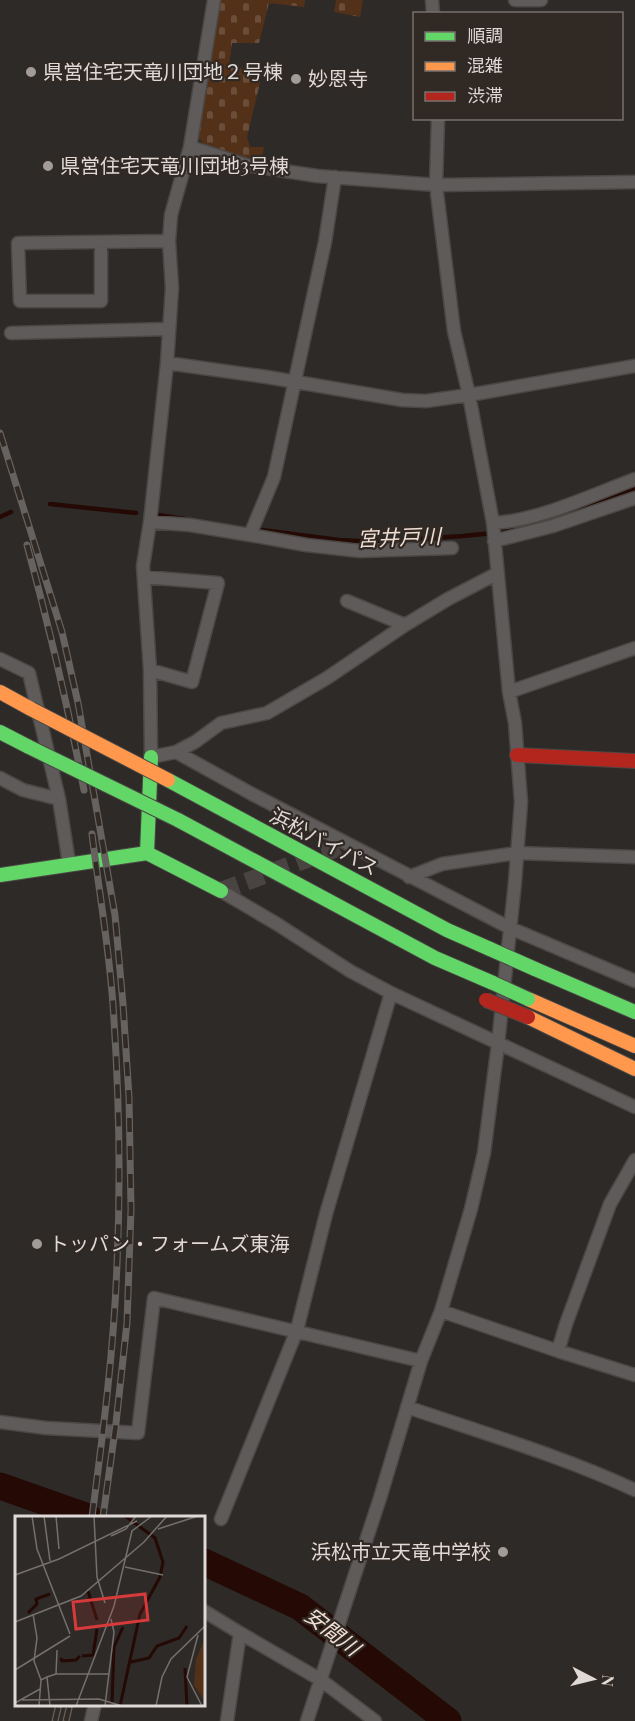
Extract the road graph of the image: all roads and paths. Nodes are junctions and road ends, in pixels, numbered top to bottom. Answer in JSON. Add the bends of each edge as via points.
{"nodes":[{"id":1,"x":214,"y":0,"type":"edge"},
{"id":2,"x":515,"y":0,"type":"edge"},
{"id":3,"x":541,"y":0,"type":"edge"},
{"id":4,"x":438,"y":120,"type":"edge"},
{"id":5,"x":190,"y":147,"type":"junction"},
{"id":6,"x":335,"y":177,"type":"junction"},
{"id":7,"x":635,"y":182,"type":"edge"},
{"id":8,"x":436,"y":185,"type":"junction"},
{"id":9,"x":169,"y":242,"type":"junction"},
{"id":10,"x":100,"y":243,"type":"junction"},
{"id":11,"x":169,"y":329,"type":"junction"},
{"id":12,"x":11,"y":333,"type":"dead end"},
{"id":13,"x":167,"y":363,"type":"junction"},
{"id":14,"x":635,"y":366,"type":"edge"},
{"id":15,"x":293,"y":381,"type":"junction"},
{"id":16,"x":469,"y":395,"type":"junction"},
{"id":17,"x":635,"y":479,"type":"edge"},
{"id":18,"x":635,"y":498,"type":"edge"},
{"id":19,"x":150,"y":522,"type":"junction"},
{"id":20,"x":493,"y":524,"type":"junction"},
{"id":21,"x":252,"y":531,"type":"junction"},
{"id":22,"x":494,"y":540,"type":"junction"},
{"id":23,"x":452,"y":548,"type":"dead end"},
{"id":24,"x":498,"y":573,"type":"junction"},
{"id":25,"x":144,"y":577,"type":"junction"},
{"id":26,"x":347,"y":601,"type":"dead end"},
{"id":27,"x":405,"y":625,"type":"junction"},
{"id":28,"x":635,"y":648,"type":"edge"},
{"id":29,"x":0,"y":659,"type":"edge"},
{"id":30,"x":150,"y":670,"type":"junction"},
{"id":31,"x":509,"y":692,"type":"junction"},
{"id":32,"x":0,"y":693,"type":"edge"},
{"id":33,"x":0,"y":732,"type":"edge"},
{"id":34,"x":176,"y":752,"type":"junction"},
{"id":35,"x":517,"y":755,"type":"junction"},
{"id":36,"x":151,"y":757,"type":"junction"},
{"id":37,"x":635,"y":761,"type":"edge"},
{"id":38,"x":0,"y":778,"type":"edge"},
{"id":39,"x":59,"y":799,"type":"junction"},
{"id":40,"x":147,"y":853,"type":"junction"},
{"id":41,"x":517,"y":853,"type":"junction"},
{"id":42,"x":635,"y":856,"type":"edge"},
{"id":43,"x":69,"y":863,"type":"junction"},
{"id":44,"x":0,"y":874,"type":"edge"},
{"id":45,"x":409,"y":877,"type":"junction"},
{"id":46,"x":222,"y":891,"type":"joint"},
{"id":47,"x":510,"y":928,"type":"junction"},
{"id":48,"x":435,"y":958,"type":"junction"},
{"id":49,"x":535,"y":963,"type":"junction"},
{"id":50,"x":635,"y":981,"type":"edge"},
{"id":51,"x":613,"y":988,"type":"dead end"},
{"id":52,"x":391,"y":993,"type":"junction"},
{"id":53,"x":635,"y":1012,"type":"edge"},
{"id":54,"x":498,"y":1044,"type":"junction"},
{"id":55,"x":635,"y":1046,"type":"edge"},
{"id":56,"x":635,"y":1069,"type":"edge"},
{"id":57,"x":635,"y":1107,"type":"edge"},
{"id":58,"x":635,"y":1160,"type":"edge"},
{"id":59,"x":441,"y":1311,"type":"junction"},
{"id":60,"x":297,"y":1330,"type":"junction"},
{"id":61,"x":558,"y":1351,"type":"junction"},
{"id":62,"x":421,"y":1361,"type":"junction"},
{"id":63,"x":635,"y":1375,"type":"edge"},
{"id":64,"x":407,"y":1407,"type":"junction"},
{"id":65,"x":0,"y":1422,"type":"edge"},
{"id":66,"x":635,"y":1490,"type":"edge"},
{"id":67,"x":221,"y":1519,"type":"dead end"},
{"id":68,"x":206,"y":1612,"type":"edge"},
{"id":69,"x":240,"y":1633,"type":"junction"},
{"id":70,"x":321,"y":1678,"type":"junction"},
{"id":71,"x":95,"y":1706,"type":"edge"},
{"id":72,"x":91,"y":1721,"type":"edge"},
{"id":73,"x":227,"y":1721,"type":"edge"},
{"id":74,"x":307,"y":1721,"type":"edge"},
{"id":75,"x":375,"y":1721,"type":"edge"}],
"edges":[{"from":1,"to":5,"type":"street"},
{"from":2,"to":3,"type":"street"},
{"from":4,"to":8,"type":"street"},
{"from":5,"to":6,"type":"street","via":[[246,165]]},
{"from":5,"to":9,"type":"street","via":[[171,215]]},
{"from":6,"to":8,"type":"street"},
{"from":6,"to":15,"type":"street","via":[[325,242]]},
{"from":7,"to":8,"type":"street"},
{"from":8,"to":16,"type":"street","via":[[454,331]]},
{"from":9,"to":10,"type":"street"},
{"from":9,"to":11,"type":"street"},
{"from":10,"to":10,"type":"street","via":[[18,243],[20,302],[101,301]]},
{"from":11,"to":12,"type":"street"},
{"from":11,"to":13,"type":"street"},
{"from":13,"to":15,"type":"street"},
{"from":13,"to":19,"type":"street"},
{"from":14,"to":16,"type":"street"},
{"from":15,"to":16,"type":"street","via":[[402,400]]},
{"from":15,"to":21,"type":"street","via":[[274,477]]},
{"from":16,"to":20,"type":"street"},
{"from":17,"to":20,"type":"street","via":[[564,506]]},
{"from":18,"to":22,"type":"street","via":[[553,526]]},
{"from":19,"to":21,"type":"street"},
{"from":19,"to":25,"type":"street","via":[[142,566]]},
{"from":20,"to":22,"type":"street"},
{"from":21,"to":23,"type":"street","via":[[306,545],[360,550]]},
{"from":22,"to":24,"type":"street"},
{"from":24,"to":27,"type":"street"},
{"from":24,"to":31,"type":"street"},
{"from":25,"to":30,"type":"street"},
{"from":25,"to":30,"type":"street","via":[[218,583],[192,682]]},
{"from":26,"to":27,"type":"street"},
{"from":27,"to":34,"type":"street","via":[[267,713],[221,723]]},
{"from":28,"to":31,"type":"street"},
{"from":29,"to":39,"type":"street","via":[[29,673]]},
{"from":30,"to":36,"type":"street"},
{"from":31,"to":35,"type":"street"},
{"from":32,"to":49,"type":"main road","name":"浜松バイパス","bridge":true,"via":[[447,930]]},
{"from":33,"to":48,"type":"main road","bridge":true,"via":[[178,820]]},
{"from":34,"to":36,"type":"street"},
{"from":34,"to":45,"type":"street"},
{"from":35,"to":37,"type":"main road"},
{"from":35,"to":41,"type":"street","via":[[521,802]]},
{"from":36,"to":40,"type":"main road"},
{"from":38,"to":39,"type":"street","via":[[23,790]]},
{"from":39,"to":43,"type":"street"},
{"from":40,"to":43,"type":"main road"},
{"from":40,"to":46,"type":"main road"},
{"from":41,"to":42,"type":"street"},
{"from":41,"to":45,"type":"street","via":[[442,864]]},
{"from":41,"to":47,"type":"street"},
{"from":43,"to":44,"type":"main road"},
{"from":45,"to":47,"type":"street"},
{"from":46,"to":52,"type":"street"},
{"from":47,"to":50,"type":"street"},
{"from":47,"to":54,"type":"street"},
{"from":48,"to":55,"type":"main road","bridge":true},
{"from":48,"to":56,"type":"main road","bridge":true,"via":[[486,1000]]},
{"from":49,"to":51,"type":"main road"},
{"from":49,"to":53,"type":"main road"},
{"from":52,"to":54,"type":"street"},
{"from":52,"to":60,"type":"street","via":[[326,1214]]},
{"from":54,"to":57,"type":"street"},
{"from":54,"to":59,"type":"street","via":[[484,1153]]},
{"from":58,"to":61,"type":"street","via":[[609,1204]]},
{"from":59,"to":61,"type":"street"},
{"from":59,"to":62,"type":"street"},
{"from":60,"to":62,"type":"street"},
{"from":60,"to":65,"type":"street","via":[[154,1298],[138,1432]]},
{"from":60,"to":67,"type":"street"},
{"from":61,"to":63,"type":"street"},
{"from":62,"to":64,"type":"street"},
{"from":64,"to":66,"type":"street"},
{"from":64,"to":70,"type":"street"},
{"from":68,"to":69,"type":"street"},
{"from":69,"to":70,"type":"street"},
{"from":69,"to":73,"type":"street"},
{"from":70,"to":74,"type":"street"},
{"from":70,"to":75,"type":"street"},
{"from":71,"to":72,"type":"street"}]}
